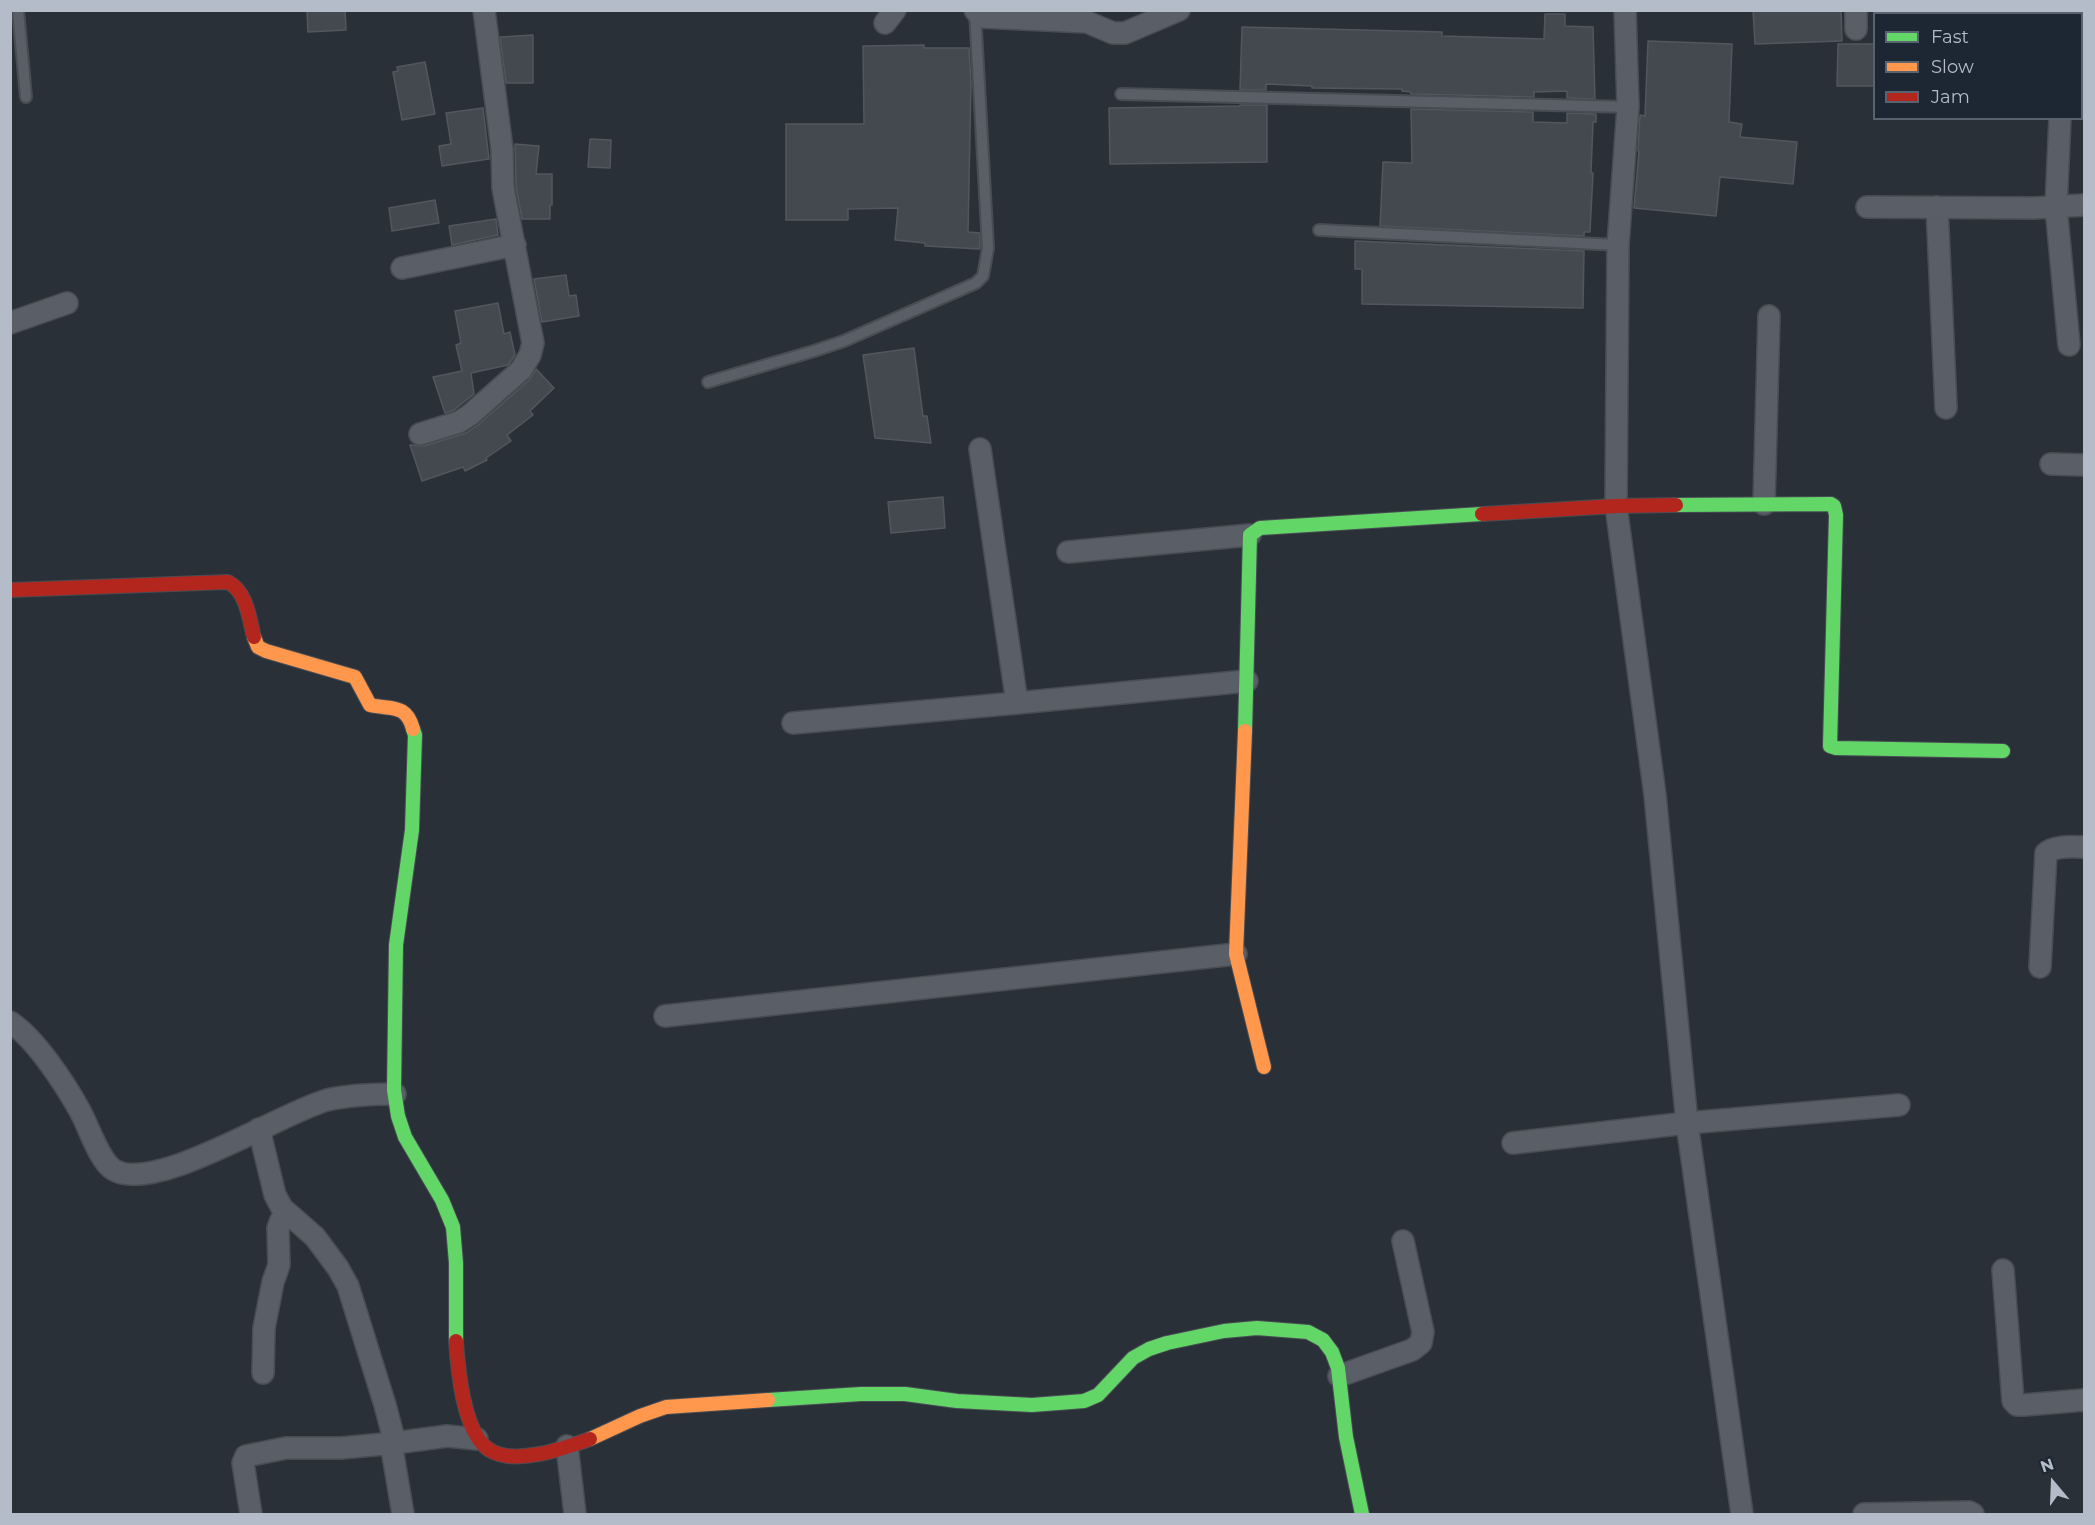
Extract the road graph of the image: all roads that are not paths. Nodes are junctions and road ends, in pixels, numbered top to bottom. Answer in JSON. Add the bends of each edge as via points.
{"nodes":[{"id":1,"x":18,"y":10,"type":"edge"},
{"id":2,"x":484,"y":10,"type":"edge"},
{"id":3,"x":1179,"y":10,"type":"edge"},
{"id":4,"x":1624,"y":10,"type":"edge"},
{"id":5,"x":975,"y":11,"type":"edge"},
{"id":6,"x":1121,"y":94,"type":"dead end"},
{"id":7,"x":26,"y":97,"type":"dead end"},
{"id":8,"x":1628,"y":106,"type":"junction"},
{"id":9,"x":2060,"y":120,"type":"edge"},
{"id":10,"x":2085,"y":205,"type":"edge"},
{"id":11,"x":1867,"y":207,"type":"dead end"},
{"id":12,"x":1937,"y":207,"type":"junction"},
{"id":13,"x":2056,"y":207,"type":"junction"},
{"id":14,"x":1318,"y":230,"type":"dead end"},
{"id":15,"x":515,"y":244,"type":"junction"},
{"id":16,"x":1618,"y":245,"type":"junction"},
{"id":17,"x":402,"y":268,"type":"dead end"},
{"id":18,"x":67,"y":303,"type":"dead end"},
{"id":19,"x":1769,"y":316,"type":"dead end"},
{"id":20,"x":10,"y":322,"type":"edge"},
{"id":21,"x":2069,"y":345,"type":"dead end"},
{"id":22,"x":708,"y":382,"type":"dead end"},
{"id":23,"x":1946,"y":408,"type":"dead end"},
{"id":24,"x":420,"y":434,"type":"dead end"},
{"id":25,"x":980,"y":449,"type":"dead end"},
{"id":26,"x":2051,"y":464,"type":"dead end"},
{"id":27,"x":2085,"y":465,"type":"edge"},
{"id":28,"x":1764,"y":504,"type":"junction"},
{"id":29,"x":1616,"y":506,"type":"junction"},
{"id":30,"x":1250,"y":535,"type":"junction"},
{"id":31,"x":1068,"y":552,"type":"dead end"},
{"id":32,"x":10,"y":590,"type":"edge"},
{"id":33,"x":1247,"y":681,"type":"junction"},
{"id":34,"x":1017,"y":703,"type":"junction"},
{"id":35,"x":793,"y":723,"type":"dead end"},
{"id":36,"x":2003,"y":751,"type":"dead end"},
{"id":37,"x":2085,"y":847,"type":"edge"},
{"id":38,"x":1236,"y":954,"type":"junction"},
{"id":39,"x":2040,"y":967,"type":"dead end"},
{"id":40,"x":665,"y":1016,"type":"dead end"},
{"id":41,"x":10,"y":1022,"type":"edge"},
{"id":42,"x":1264,"y":1067,"type":"dead end"},
{"id":43,"x":395,"y":1094,"type":"junction"},
{"id":44,"x":1899,"y":1105,"type":"dead end"},
{"id":45,"x":1687,"y":1123,"type":"junction"},
{"id":46,"x":259,"y":1129,"type":"junction"},
{"id":47,"x":1513,"y":1143,"type":"dead end"},
{"id":48,"x":289,"y":1216,"type":"junction"},
{"id":49,"x":1403,"y":1241,"type":"dead end"},
{"id":50,"x":2003,"y":1270,"type":"dead end"},
{"id":51,"x":263,"y":1373,"type":"dead end"},
{"id":52,"x":1339,"y":1376,"type":"junction"},
{"id":53,"x":2085,"y":1400,"type":"edge"},
{"id":54,"x":477,"y":1439,"type":"junction"},
{"id":55,"x":393,"y":1443,"type":"junction"},
{"id":56,"x":567,"y":1446,"type":"junction"},
{"id":57,"x":251,"y":1515,"type":"edge"},
{"id":58,"x":403,"y":1515,"type":"edge"},
{"id":59,"x":575,"y":1515,"type":"edge"},
{"id":60,"x":1362,"y":1515,"type":"edge"},
{"id":61,"x":1742,"y":1515,"type":"edge"},
{"id":62,"x":1864,"y":1515,"type":"edge"},
{"id":63,"x":1973,"y":1515,"type":"edge"}],
"edges":[{"from":1,"to":7,"type":"lane"},
{"from":2,"to":15,"type":"street","via":[[502,149],[503,188]]},
{"from":3,"to":5,"type":"street","via":[[1125,33],[1113,33],[1088,22],[981,17]]},
{"from":4,"to":8,"type":"street"},
{"from":5,"to":22,"type":"lane","via":[[988,248],[983,276],[976,283],[844,340]]},
{"from":6,"to":8,"type":"lane"},
{"from":8,"to":16,"type":"street"},
{"from":9,"to":13,"type":"street"},
{"from":10,"to":13,"type":"street"},
{"from":11,"to":12,"type":"street"},
{"from":12,"to":13,"type":"street"},
{"from":12,"to":23,"type":"street"},
{"from":13,"to":21,"type":"street"},
{"from":14,"to":16,"type":"lane"},
{"from":15,"to":17,"type":"street"},
{"from":15,"to":24,"type":"street","via":[[533,343],[530,355],[520,370],[470,415]]},
{"from":16,"to":29,"type":"street"},
{"from":18,"to":20,"type":"street"},
{"from":19,"to":28,"type":"street"},
{"from":25,"to":34,"type":"street"},
{"from":26,"to":27,"type":"street"},
{"from":28,"to":29,"type":"street"},
{"from":28,"to":36,"type":"street","via":[[1831,504],[1836,509],[1830,746]]},
{"from":29,"to":30,"type":"street","via":[[1260,528]]},
{"from":29,"to":45,"type":"street","via":[[1655,795]]},
{"from":30,"to":31,"type":"street"},
{"from":30,"to":33,"type":"street"},
{"from":32,"to":43,"type":"street","via":[[235,584],[243,597],[258,647],[355,677],[370,705],[401,709],[408,714],[415,735],[411,841],[394,969]]},
{"from":33,"to":34,"type":"street"},
{"from":33,"to":38,"type":"street"},
{"from":34,"to":35,"type":"street"},
{"from":37,"to":39,"type":"street","via":[[2056,848],[2046,853]]},
{"from":38,"to":40,"type":"street"},
{"from":38,"to":42,"type":"street"},
{"from":41,"to":46,"type":"street","via":[[22,1029],[39,1049],[79,1110],[105,1161],[114,1169],[128,1174],[145,1173],[187,1162]]},
{"from":43,"to":46,"type":"street","via":[[328,1100]]},
{"from":43,"to":54,"type":"street","via":[[405,1136],[447,1212],[455,1240],[455,1329],[460,1375],[469,1422]]},
{"from":44,"to":45,"type":"street"},
{"from":45,"to":47,"type":"street"},
{"from":45,"to":61,"type":"street"},
{"from":46,"to":48,"type":"street","via":[[275,1195]]},
{"from":48,"to":51,"type":"street","via":[[281,1220],[278,1228],[280,1258],[264,1328]]},
{"from":48,"to":55,"type":"street","via":[[315,1237],[348,1286],[386,1406]]},
{"from":49,"to":52,"type":"street","via":[[1423,1332],[1421,1342],[1412,1350]]},
{"from":50,"to":53,"type":"street","via":[[2013,1401],[2024,1405]]},
{"from":52,"to":56,"type":"street","via":[[1332,1352],[1323,1340],[1308,1332],[1235,1330],[1149,1348],[1133,1358],[1098,1395],[1084,1401],[1032,1405],[861,1394],[675,1405],[659,1407]]},
{"from":52,"to":60,"type":"street","via":[[1346,1437]]},
{"from":54,"to":55,"type":"street","via":[[447,1436]]},
{"from":54,"to":56,"type":"street","via":[[488,1450],[504,1457]]},
{"from":55,"to":57,"type":"street","via":[[286,1448],[246,1456],[243,1463]]},
{"from":55,"to":58,"type":"street"},
{"from":56,"to":59,"type":"street"},
{"from":62,"to":63,"type":"street"}]}
